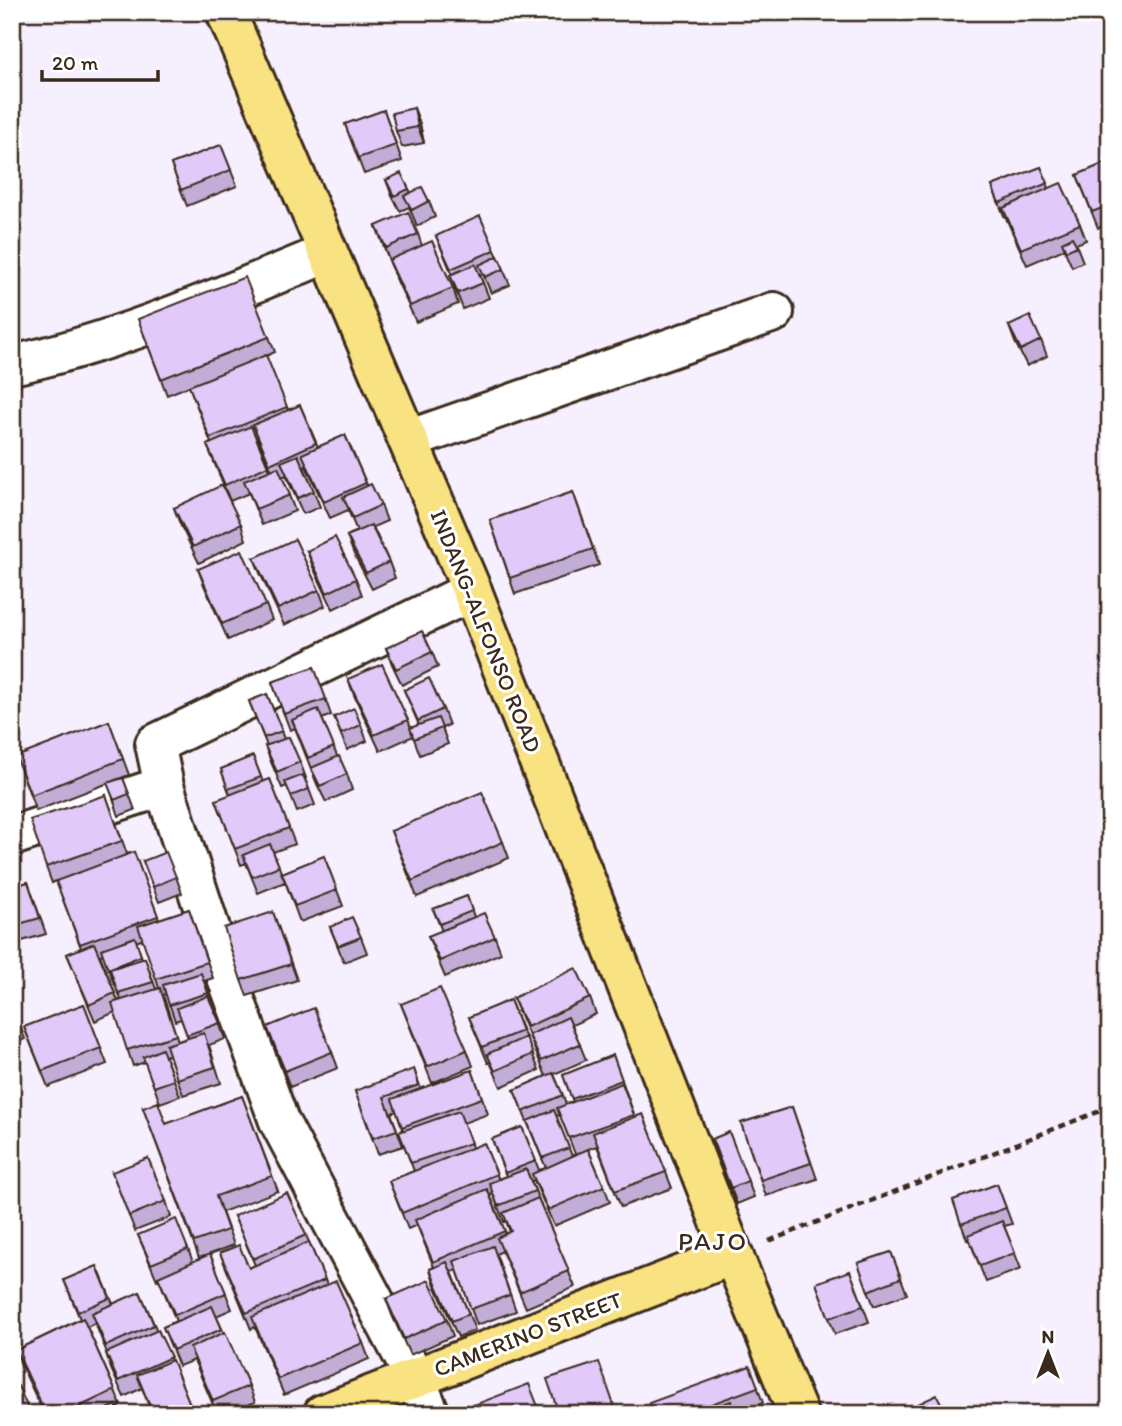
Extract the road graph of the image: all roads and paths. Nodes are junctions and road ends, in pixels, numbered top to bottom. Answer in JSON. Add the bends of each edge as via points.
{"nodes":[{"id":1,"x":226,"y":12,"type":"edge"},
{"id":2,"x":328,"y":253,"type":"junction"},
{"id":3,"x":774,"y":312,"type":"dead end"},
{"id":4,"x":12,"y":365,"type":"edge"},
{"id":5,"x":408,"y":440,"type":"junction"},
{"id":6,"x":472,"y":591,"type":"junction"},
{"id":7,"x":164,"y":786,"type":"junction"},
{"id":8,"x":12,"y":836,"type":"edge"},
{"id":9,"x":1110,"y":1107,"type":"edge"},
{"id":10,"x":733,"y":1255,"type":"junction"},
{"id":11,"x":415,"y":1378,"type":"junction"},
{"id":12,"x":323,"y":1414,"type":"edge"},
{"id":13,"x":430,"y":1414,"type":"edge"},
{"id":14,"x":798,"y":1414,"type":"edge"}],
"edges":[{"from":1,"to":2,"type":"main road","name":"INDANG-ALFONSO ROAD"},
{"from":2,"to":4,"type":"street","via":[[191,309],[55,356]]},
{"from":2,"to":5,"type":"main road","name":"INDANG-ALFONSO ROAD"},
{"from":3,"to":5,"type":"street"},
{"from":5,"to":6,"type":"main road","name":"INDANG-ALFONSO ROAD"},
{"from":6,"to":7,"type":"street","via":[[155,744]]},
{"from":6,"to":10,"type":"main road","name":"INDANG-ALFONSO ROAD"},
{"from":7,"to":8,"type":"street"},
{"from":7,"to":11,"type":"street","via":[[279,1121]]},
{"from":9,"to":10,"type":"path"},
{"from":10,"to":11,"type":"main road","name":"CAMERINO STREET"},
{"from":10,"to":14,"type":"main road","name":"INDANG-ALFONSO ROAD"},
{"from":11,"to":12,"type":"main road","name":"CAMERINO STREET"},
{"from":11,"to":13,"type":"street"}]}
